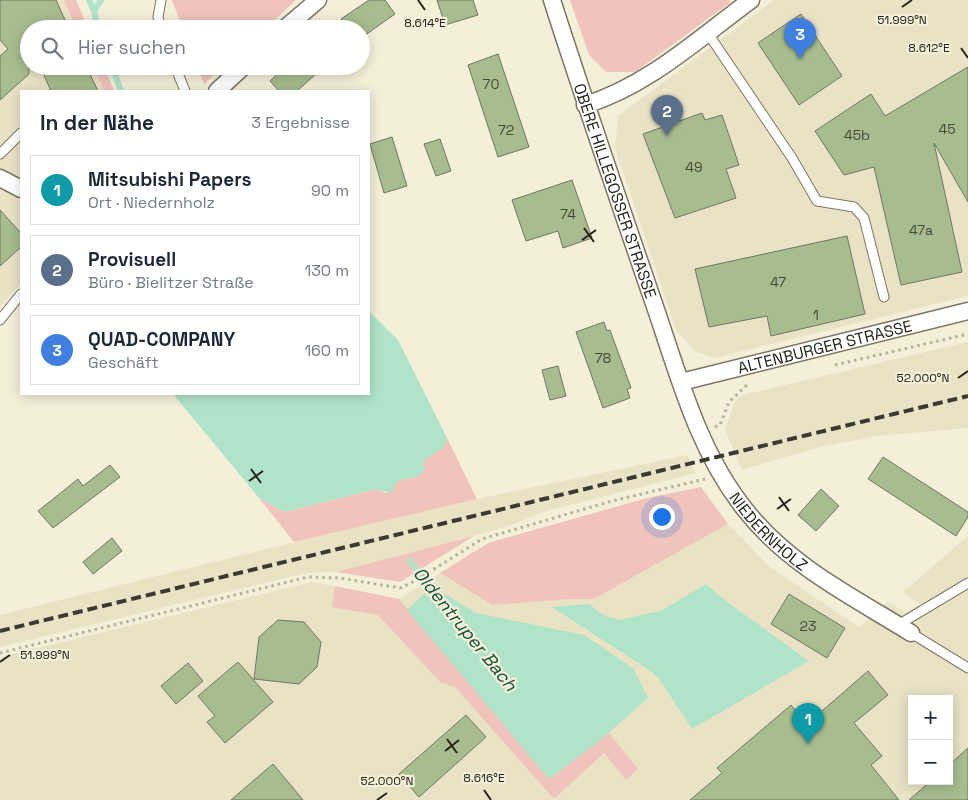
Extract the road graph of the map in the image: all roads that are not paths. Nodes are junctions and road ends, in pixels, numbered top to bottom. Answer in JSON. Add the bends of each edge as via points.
{"nodes":[{"id":1,"x":161,"y":0,"type":"edge"},
{"id":2,"x":318,"y":0,"type":"edge"},
{"id":3,"x":552,"y":0,"type":"edge"},
{"id":4,"x":751,"y":0,"type":"edge"},
{"id":5,"x":159,"y":20,"type":"edge"},
{"id":6,"x":295,"y":20,"type":"edge"},
{"id":7,"x":708,"y":32,"type":"junction"},
{"id":8,"x":179,"y":75,"type":"edge"},
{"id":9,"x":234,"y":75,"type":"edge"},
{"id":10,"x":185,"y":90,"type":"edge"},
{"id":11,"x":218,"y":90,"type":"edge"},
{"id":12,"x":585,"y":105,"type":"junction"},
{"id":13,"x":20,"y":134,"type":"edge"},
{"id":14,"x":0,"y":154,"type":"edge"},
{"id":15,"x":0,"y":178,"type":"edge"},
{"id":16,"x":20,"y":188,"type":"edge"},
{"id":17,"x":20,"y":295,"type":"edge"},
{"id":18,"x":884,"y":296,"type":"dead end"},
{"id":19,"x":968,"y":311,"type":"edge"},
{"id":20,"x":0,"y":320,"type":"edge"},
{"id":21,"x":681,"y":382,"type":"junction"},
{"id":22,"x":968,"y":583,"type":"edge"},
{"id":23,"x":904,"y":629,"type":"junction"},
{"id":24,"x":968,"y":668,"type":"edge"}],
"edges":[{"from":1,"to":5,"type":"lane"},
{"from":2,"to":6,"type":"street"},
{"from":3,"to":12,"type":"street","name":"OBERE HILLEGOSSER STRASSE"},
{"from":4,"to":7,"type":"street"},
{"from":7,"to":12,"type":"street","via":[[638,82],[612,97]]},
{"from":7,"to":18,"type":"lane","via":[[817,200],[854,207],[864,218]]},
{"from":8,"to":10,"type":"lane"},
{"from":9,"to":11,"type":"street"},
{"from":12,"to":21,"type":"street","name":"OBERE HILLEGOSSER STRASSE"},
{"from":13,"to":14,"type":"lane"},
{"from":15,"to":16,"type":"street"},
{"from":17,"to":20,"type":"lane"},
{"from":19,"to":21,"type":"street","name":"ALTENBURGER STRASSE"},
{"from":21,"to":23,"type":"street","name":"NIEDERNHOLZ","via":[[700,434],[720,475],[747,513],[797,563]]},
{"from":22,"to":23,"type":"lane"},
{"from":23,"to":24,"type":"lane"}]}
